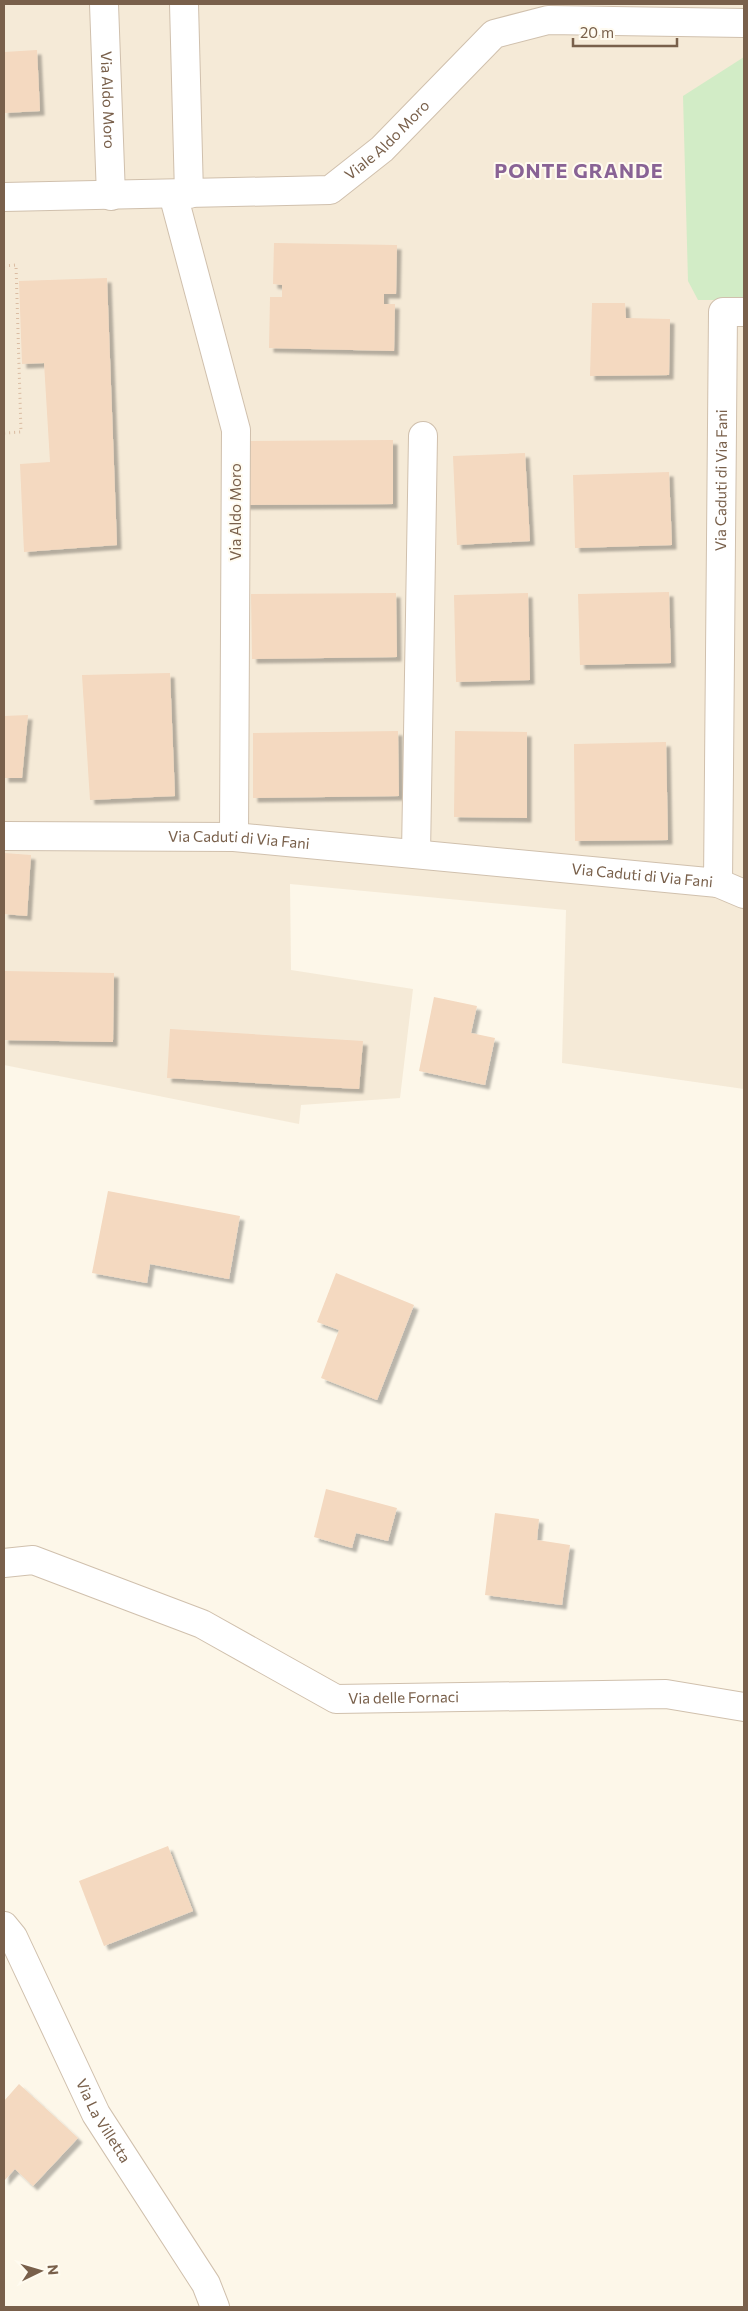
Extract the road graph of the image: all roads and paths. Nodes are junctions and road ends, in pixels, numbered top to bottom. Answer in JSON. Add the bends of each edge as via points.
{"nodes":[{"id":1,"x":104,"y":4,"type":"edge"},
{"id":2,"x":184,"y":4,"type":"edge"},
{"id":3,"x":744,"y":24,"type":"edge"},
{"id":4,"x":181,"y":194,"type":"junction"},
{"id":5,"x":111,"y":196,"type":"junction"},
{"id":6,"x":4,"y":197,"type":"edge"},
{"id":7,"x":4,"y":266,"type":"edge"},
{"id":8,"x":744,"y":312,"type":"edge"},
{"id":9,"x":4,"y":433,"type":"edge"},
{"id":10,"x":423,"y":436,"type":"dead end"},
{"id":11,"x":4,"y":836,"type":"edge"},
{"id":12,"x":234,"y":837,"type":"junction"},
{"id":13,"x":416,"y":854,"type":"junction"},
{"id":14,"x":718,"y":883,"type":"junction"},
{"id":15,"x":744,"y":894,"type":"edge"},
{"id":16,"x":4,"y":1563,"type":"edge"},
{"id":17,"x":744,"y":1707,"type":"edge"},
{"id":18,"x":4,"y":1926,"type":"edge"},
{"id":19,"x":215,"y":2307,"type":"edge"}],
"edges":[{"from":1,"to":5,"type":"street","name":"Via Aldo Moro"},
{"from":2,"to":4,"type":"street","name":"Via Aldo Moro"},
{"from":3,"to":4,"type":"street","name":"Viale Aldo Moro","via":[[548,20],[494,34],[382,149],[330,190]]},
{"from":4,"to":5,"type":"street","name":"Viale Aldo Moro"},
{"from":4,"to":12,"type":"street","name":"Via Aldo Moro","via":[[236,430]]},
{"from":5,"to":6,"type":"street","name":"Viale Aldo Moro"},
{"from":7,"to":9,"type":"path","via":[[16,265],[21,432]]},
{"from":8,"to":14,"type":"street","name":"Via Caduti di Via Fani","via":[[723,312]]},
{"from":10,"to":13,"type":"street"},
{"from":11,"to":12,"type":"street","name":"Via Caduti di Via Fani"},
{"from":12,"to":13,"type":"street","name":"Via Caduti di Via Fani"},
{"from":13,"to":14,"type":"street","name":"Via Caduti di Via Fani"},
{"from":14,"to":15,"type":"street"},
{"from":16,"to":17,"type":"street","name":"Via delle Fornaci","via":[[33,1560],[202,1624],[336,1699],[666,1694]]},
{"from":18,"to":19,"type":"street","name":"Via La Villetta","via":[[13,1937],[96,2114],[206,2284]]}]}
